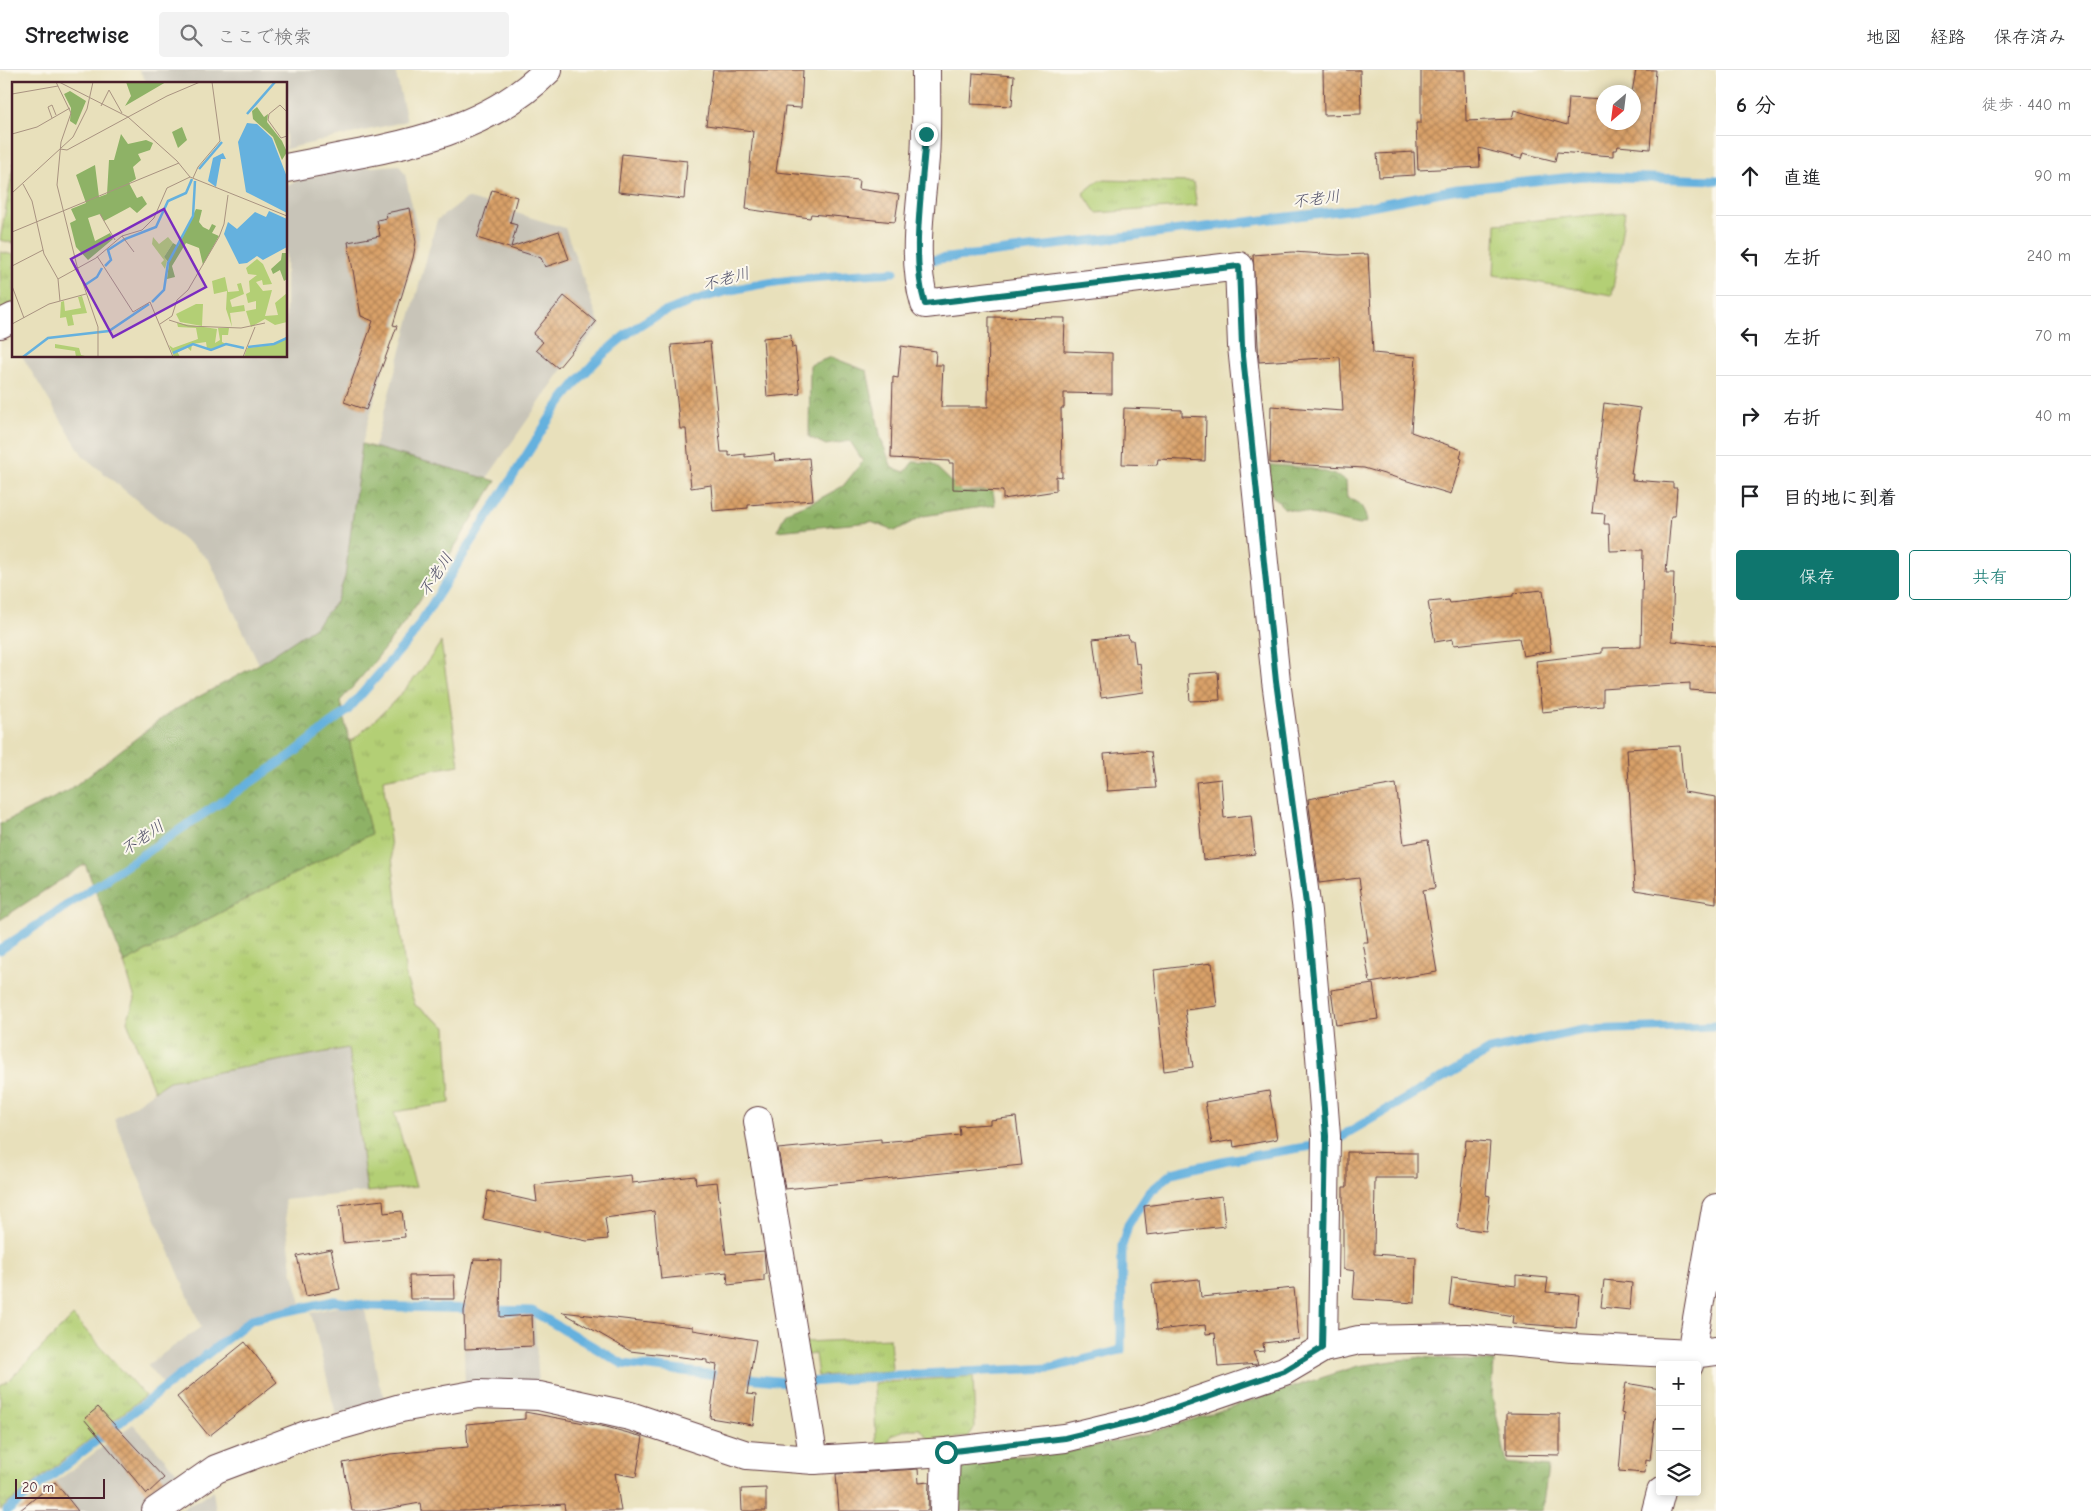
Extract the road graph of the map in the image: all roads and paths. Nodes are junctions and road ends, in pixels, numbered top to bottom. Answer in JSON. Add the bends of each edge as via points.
{"nodes":[{"id":1,"x":548,"y":70,"type":"edge"},
{"id":2,"x":926,"y":70,"type":"edge"},
{"id":3,"x":288,"y":168,"type":"edge"},
{"id":4,"x":12,"y":318,"type":"edge"},
{"id":5,"x":0,"y":324,"type":"edge"},
{"id":6,"x":758,"y":1121,"type":"dead end"},
{"id":7,"x":1716,"y":1208,"type":"edge"},
{"id":8,"x":1322,"y":1348,"type":"junction"},
{"id":9,"x":1699,"y":1357,"type":"edge"},
{"id":10,"x":946,"y":1452,"type":"junction"},
{"id":11,"x":814,"y":1460,"type":"junction"},
{"id":12,"x":1660,"y":1496,"type":"edge"},
{"id":13,"x":156,"y":1511,"type":"edge"},
{"id":14,"x":944,"y":1511,"type":"edge"},
{"id":15,"x":1656,"y":1511,"type":"edge"}],
"edges":[{"from":1,"to":3,"type":"street","via":[[507,105],[457,128],[416,141]]},
{"from":2,"to":8,"type":"street","via":[[926,134],[918,250],[920,287],[925,304],[1239,266],[1242,346],[1276,681],[1307,911],[1322,1074],[1326,1136]]},
{"from":4,"to":5,"type":"street"},
{"from":6,"to":11,"type":"street"},
{"from":7,"to":9,"type":"street"},
{"from":8,"to":9,"type":"street","via":[[1359,1340],[1466,1338]]},
{"from":8,"to":10,"type":"street","via":[[1284,1371],[1147,1418],[1065,1438]]},
{"from":10,"to":11,"type":"street"},
{"from":10,"to":14,"type":"street"},
{"from":11,"to":13,"type":"street","via":[[747,1455],[630,1416],[539,1396],[478,1394],[402,1408],[306,1435],[216,1469]]},
{"from":12,"to":15,"type":"street"}]}
